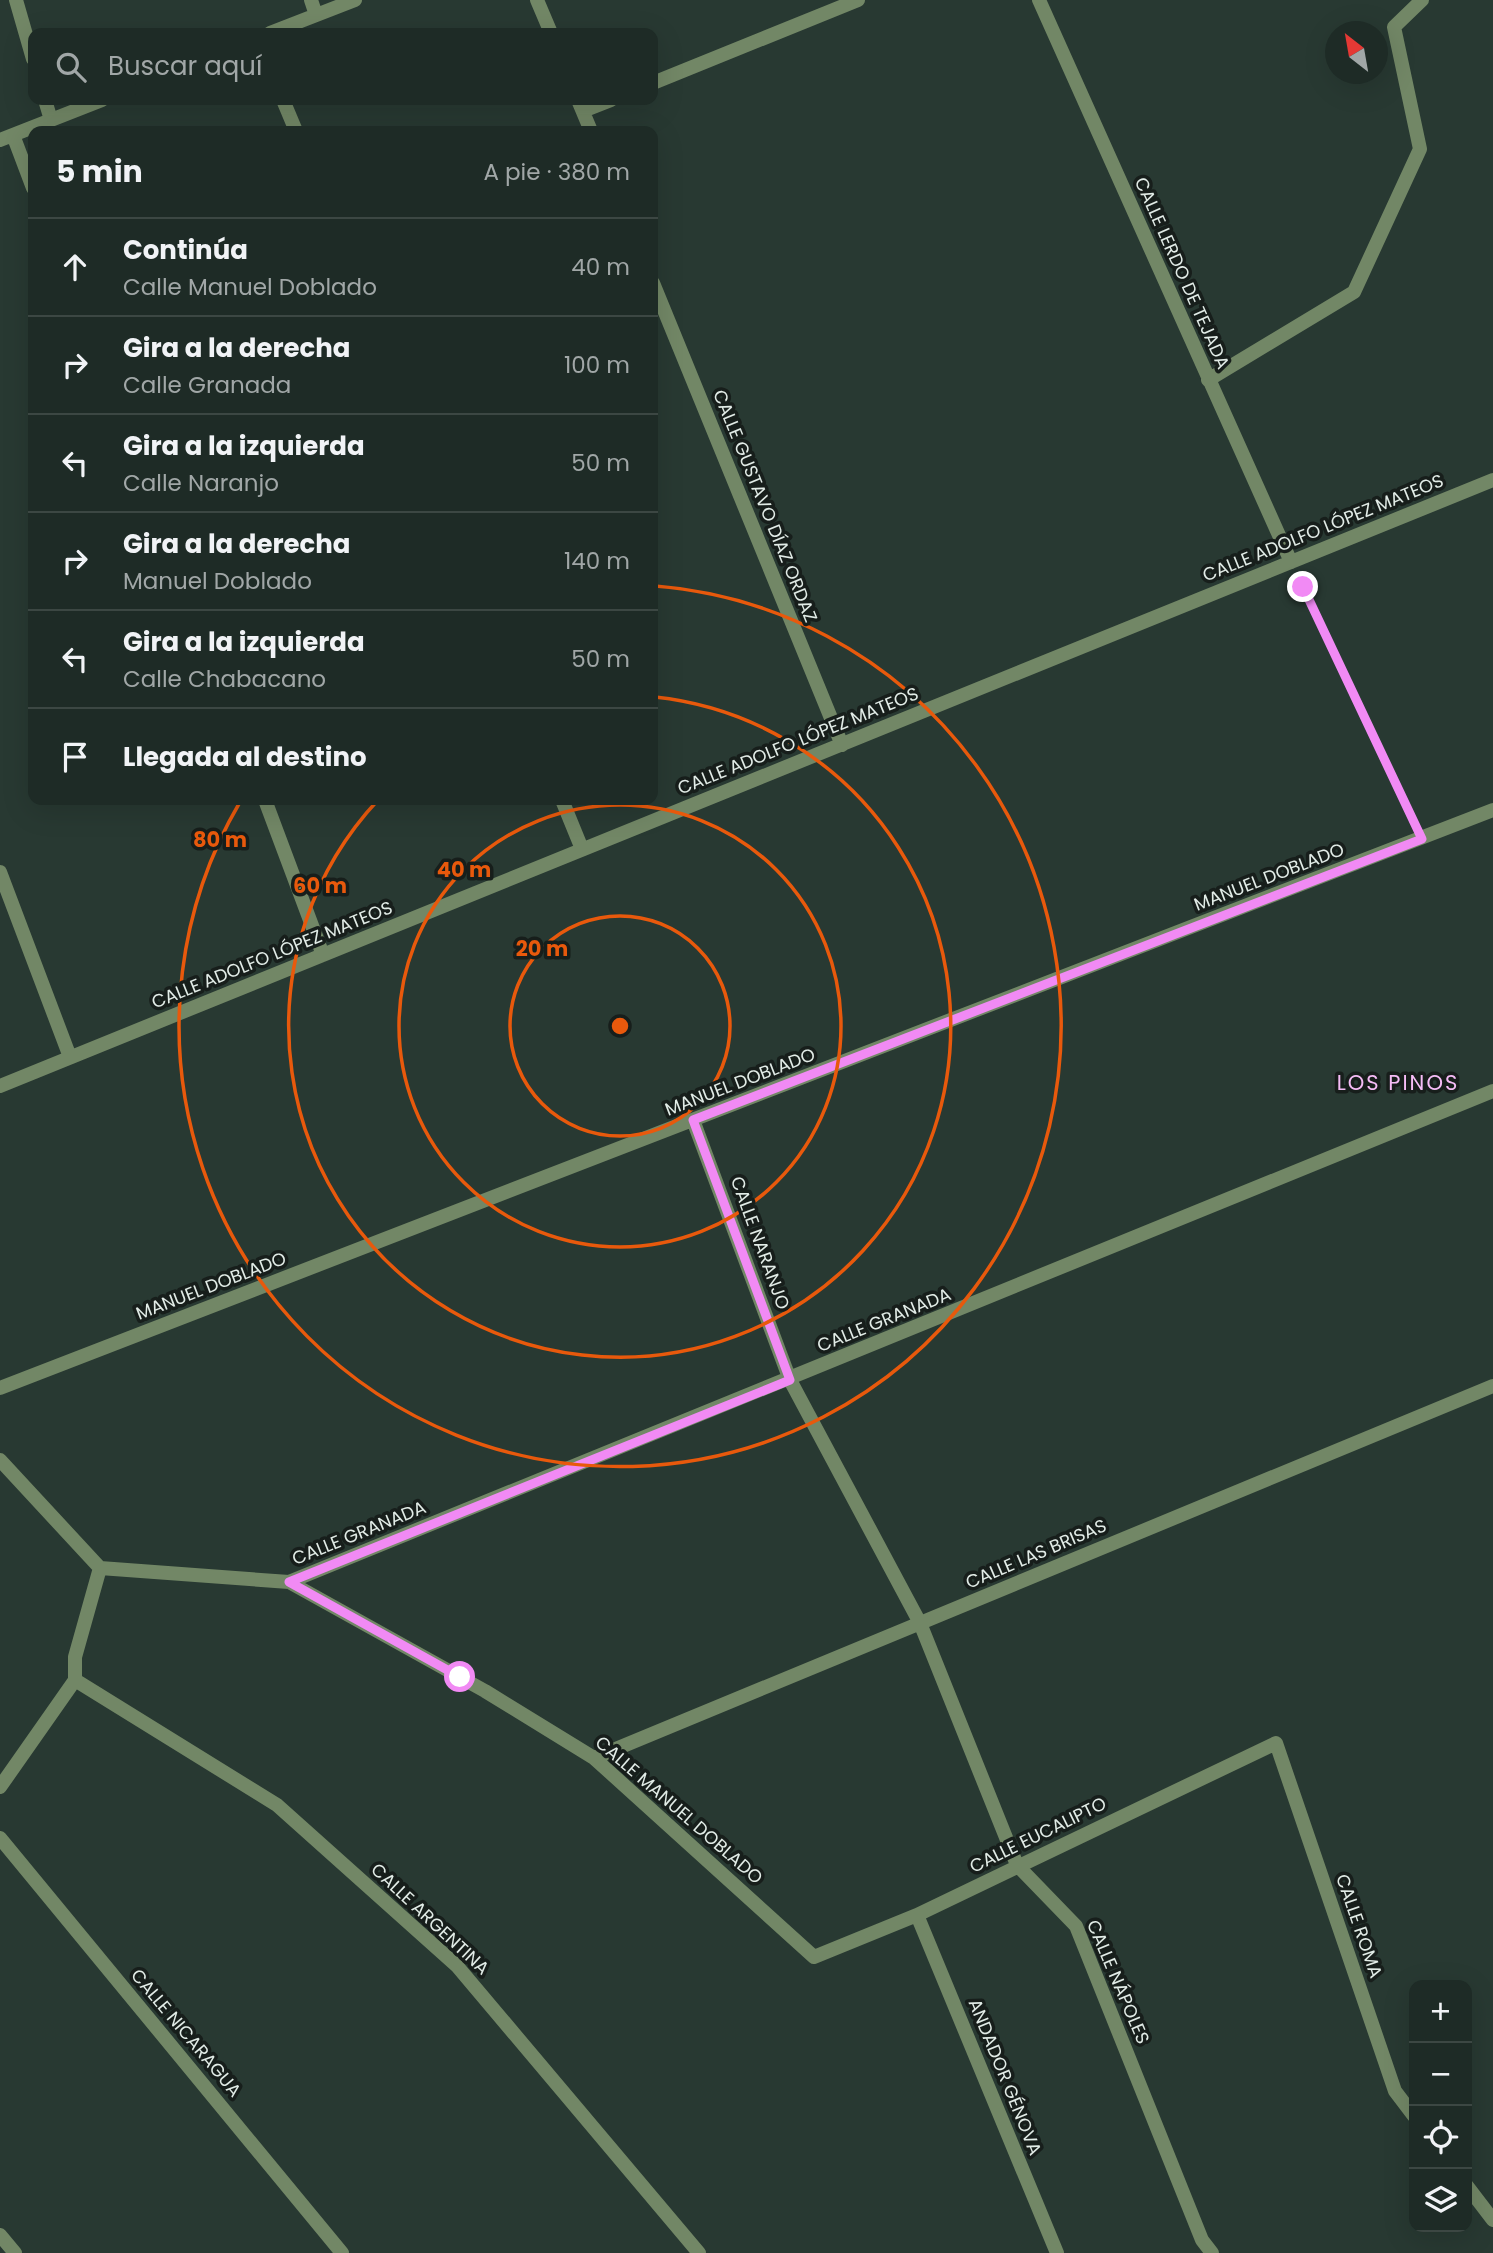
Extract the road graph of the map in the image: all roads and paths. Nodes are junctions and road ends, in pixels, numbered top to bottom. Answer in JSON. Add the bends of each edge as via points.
{"nodes":[{"id":1,"x":16,"y":0,"type":"edge"},
{"id":2,"x":311,"y":0,"type":"edge"},
{"id":3,"x":355,"y":0,"type":"edge"},
{"id":4,"x":537,"y":0,"type":"edge"},
{"id":5,"x":858,"y":0,"type":"edge"},
{"id":6,"x":1039,"y":0,"type":"edge"},
{"id":7,"x":1422,"y":0,"type":"edge"},
{"id":8,"x":316,"y":15,"type":"junction"},
{"id":9,"x":283,"y":28,"type":"edge"},
{"id":10,"x":549,"y":28,"type":"edge"},
{"id":11,"x":28,"y":42,"type":"edge"},
{"id":12,"x":658,"y":81,"type":"edge"},
{"id":13,"x":46,"y":105,"type":"edge"},
{"id":14,"x":89,"y":105,"type":"edge"},
{"id":15,"x":285,"y":105,"type":"edge"},
{"id":16,"x":580,"y":105,"type":"edge"},
{"id":17,"x":51,"y":120,"type":"junction"},
{"id":18,"x":35,"y":126,"type":"edge"},
{"id":19,"x":294,"y":126,"type":"edge"},
{"id":20,"x":589,"y":126,"type":"edge"},
{"id":21,"x":28,"y":129,"type":"edge"},
{"id":22,"x":6,"y":137,"type":"edge"},
{"id":23,"x":28,"y":179,"type":"edge"},
{"id":24,"x":658,"y":295,"type":"edge"},
{"id":25,"x":1209,"y":380,"type":"junction"},
{"id":26,"x":1493,"y":480,"type":"edge"},
{"id":27,"x":1291,"y":562,"type":"junction"},
{"id":28,"x":842,"y":744,"type":"junction"},
{"id":29,"x":267,"y":805,"type":"edge"},
{"id":30,"x":564,"y":805,"type":"edge"},
{"id":31,"x":1493,"y":810,"type":"edge"},
{"id":32,"x":1422,"y":839,"type":"junction"},
{"id":33,"x":582,"y":849,"type":"junction"},
{"id":34,"x":0,"y":872,"type":"edge"},
{"id":35,"x":323,"y":955,"type":"junction"},
{"id":36,"x":70,"y":1058,"type":"junction"},
{"id":37,"x":0,"y":1086,"type":"edge"},
{"id":38,"x":1493,"y":1091,"type":"edge"},
{"id":39,"x":693,"y":1120,"type":"junction"},
{"id":40,"x":790,"y":1380,"type":"junction"},
{"id":41,"x":1493,"y":1385,"type":"edge"},
{"id":42,"x":0,"y":1388,"type":"edge"},
{"id":43,"x":0,"y":1460,"type":"edge"},
{"id":44,"x":100,"y":1568,"type":"junction"},
{"id":45,"x":289,"y":1582,"type":"junction"},
{"id":46,"x":920,"y":1623,"type":"junction"},
{"id":47,"x":75,"y":1680,"type":"junction"},
{"id":48,"x":1276,"y":1743,"type":"joint"},
{"id":49,"x":594,"y":1758,"type":"junction"},
{"id":50,"x":0,"y":1787,"type":"edge"},
{"id":51,"x":0,"y":1838,"type":"edge"},
{"id":52,"x":1017,"y":1865,"type":"junction"},
{"id":53,"x":917,"y":1914,"type":"junction"},
{"id":54,"x":814,"y":1957,"type":"joint"},
{"id":55,"x":1409,"y":2109,"type":"edge"},
{"id":56,"x":1472,"y":2193,"type":"edge"},
{"id":57,"x":1493,"y":2220,"type":"edge"},
{"id":58,"x":0,"y":2235,"type":"edge"},
{"id":59,"x":15,"y":2253,"type":"edge"},
{"id":60,"x":342,"y":2253,"type":"edge"},
{"id":61,"x":699,"y":2253,"type":"edge"},
{"id":62,"x":1057,"y":2253,"type":"edge"},
{"id":63,"x":1212,"y":2253,"type":"edge"}],
"edges":[{"from":1,"to":11,"type":"street"},
{"from":2,"to":8,"type":"street"},
{"from":3,"to":8,"type":"street"},
{"from":4,"to":10,"type":"street"},
{"from":5,"to":12,"type":"street"},
{"from":6,"to":25,"type":"street","name":"CALLE LERDO DE TEJADA"},
{"from":7,"to":25,"type":"street","via":[[1394,27],[1420,149],[1354,292]]},
{"from":8,"to":9,"type":"street"},
{"from":13,"to":17,"type":"street"},
{"from":14,"to":17,"type":"street"},
{"from":15,"to":19,"type":"street"},
{"from":16,"to":20,"type":"street"},
{"from":17,"to":18,"type":"street"},
{"from":21,"to":22,"type":"street"},
{"from":22,"to":23,"type":"street"},
{"from":24,"to":28,"type":"street","name":"CALLE GUSTAVO DÍAZ ORDAZ"},
{"from":25,"to":27,"type":"street","name":"CALLE LERDO DE TEJADA"},
{"from":26,"to":27,"type":"street","name":"CALLE ADOLFO LÓPEZ MATEOS"},
{"from":27,"to":28,"type":"street","name":"CALLE ADOLFO LÓPEZ MATEOS"},
{"from":27,"to":32,"type":"path"},
{"from":28,"to":33,"type":"street","name":"CALLE ADOLFO LÓPEZ MATEOS"},
{"from":29,"to":35,"type":"street"},
{"from":30,"to":33,"type":"street"},
{"from":31,"to":32,"type":"street","name":"MANUEL DOBLADO"},
{"from":32,"to":39,"type":"street","name":"MANUEL DOBLADO"},
{"from":33,"to":35,"type":"street","name":"CALLE ADOLFO LÓPEZ MATEOS"},
{"from":34,"to":36,"type":"street"},
{"from":35,"to":36,"type":"street","name":"CALLE ADOLFO LÓPEZ MATEOS"},
{"from":36,"to":37,"type":"street","name":"CALLE ADOLFO LÓPEZ MATEOS"},
{"from":38,"to":40,"type":"street","name":"CALLE GRANADA"},
{"from":39,"to":40,"type":"street","name":"CALLE NARANJO"},
{"from":39,"to":42,"type":"street","name":"MANUEL DOBLADO"},
{"from":40,"to":45,"type":"street","name":"CALLE GRANADA"},
{"from":40,"to":46,"type":"street","name":"CALLE NARANJO"},
{"from":41,"to":46,"type":"street","name":"CALLE LAS BRISAS"},
{"from":43,"to":44,"type":"street"},
{"from":44,"to":45,"type":"street","name":"CALLE MANUEL DOBLADO"},
{"from":44,"to":47,"type":"street","via":[[75,1657]]},
{"from":45,"to":49,"type":"street","name":"CALLE MANUEL DOBLADO","via":[[485,1691]]},
{"from":46,"to":49,"type":"street","name":"CALLE LAS BRISAS"},
{"from":46,"to":52,"type":"street","name":"CALLE NÁPOLES"},
{"from":47,"to":50,"type":"street"},
{"from":47,"to":61,"type":"street","name":"CALLE ARGENTINA","via":[[277,1805],[457,1966]]},
{"from":48,"to":52,"type":"street","name":"CALLE EUCALIPTO"},
{"from":48,"to":55,"type":"street","name":"CALLE ROMA","via":[[1395,2091]]},
{"from":49,"to":54,"type":"street","name":"CALLE MANUEL DOBLADO"},
{"from":51,"to":60,"type":"street","name":"CALLE NICARAGUA"},
{"from":52,"to":53,"type":"street","name":"CALLE EUCALIPTO"},
{"from":52,"to":63,"type":"street","name":"CALLE NÁPOLES","via":[[1076,1926],[1202,2240]]},
{"from":53,"to":54,"type":"street","name":"CALLE EUCALIPTO"},
{"from":53,"to":62,"type":"street","name":"ANDADOR GÉNOVA"},
{"from":56,"to":57,"type":"street"},
{"from":58,"to":59,"type":"street"}]}
